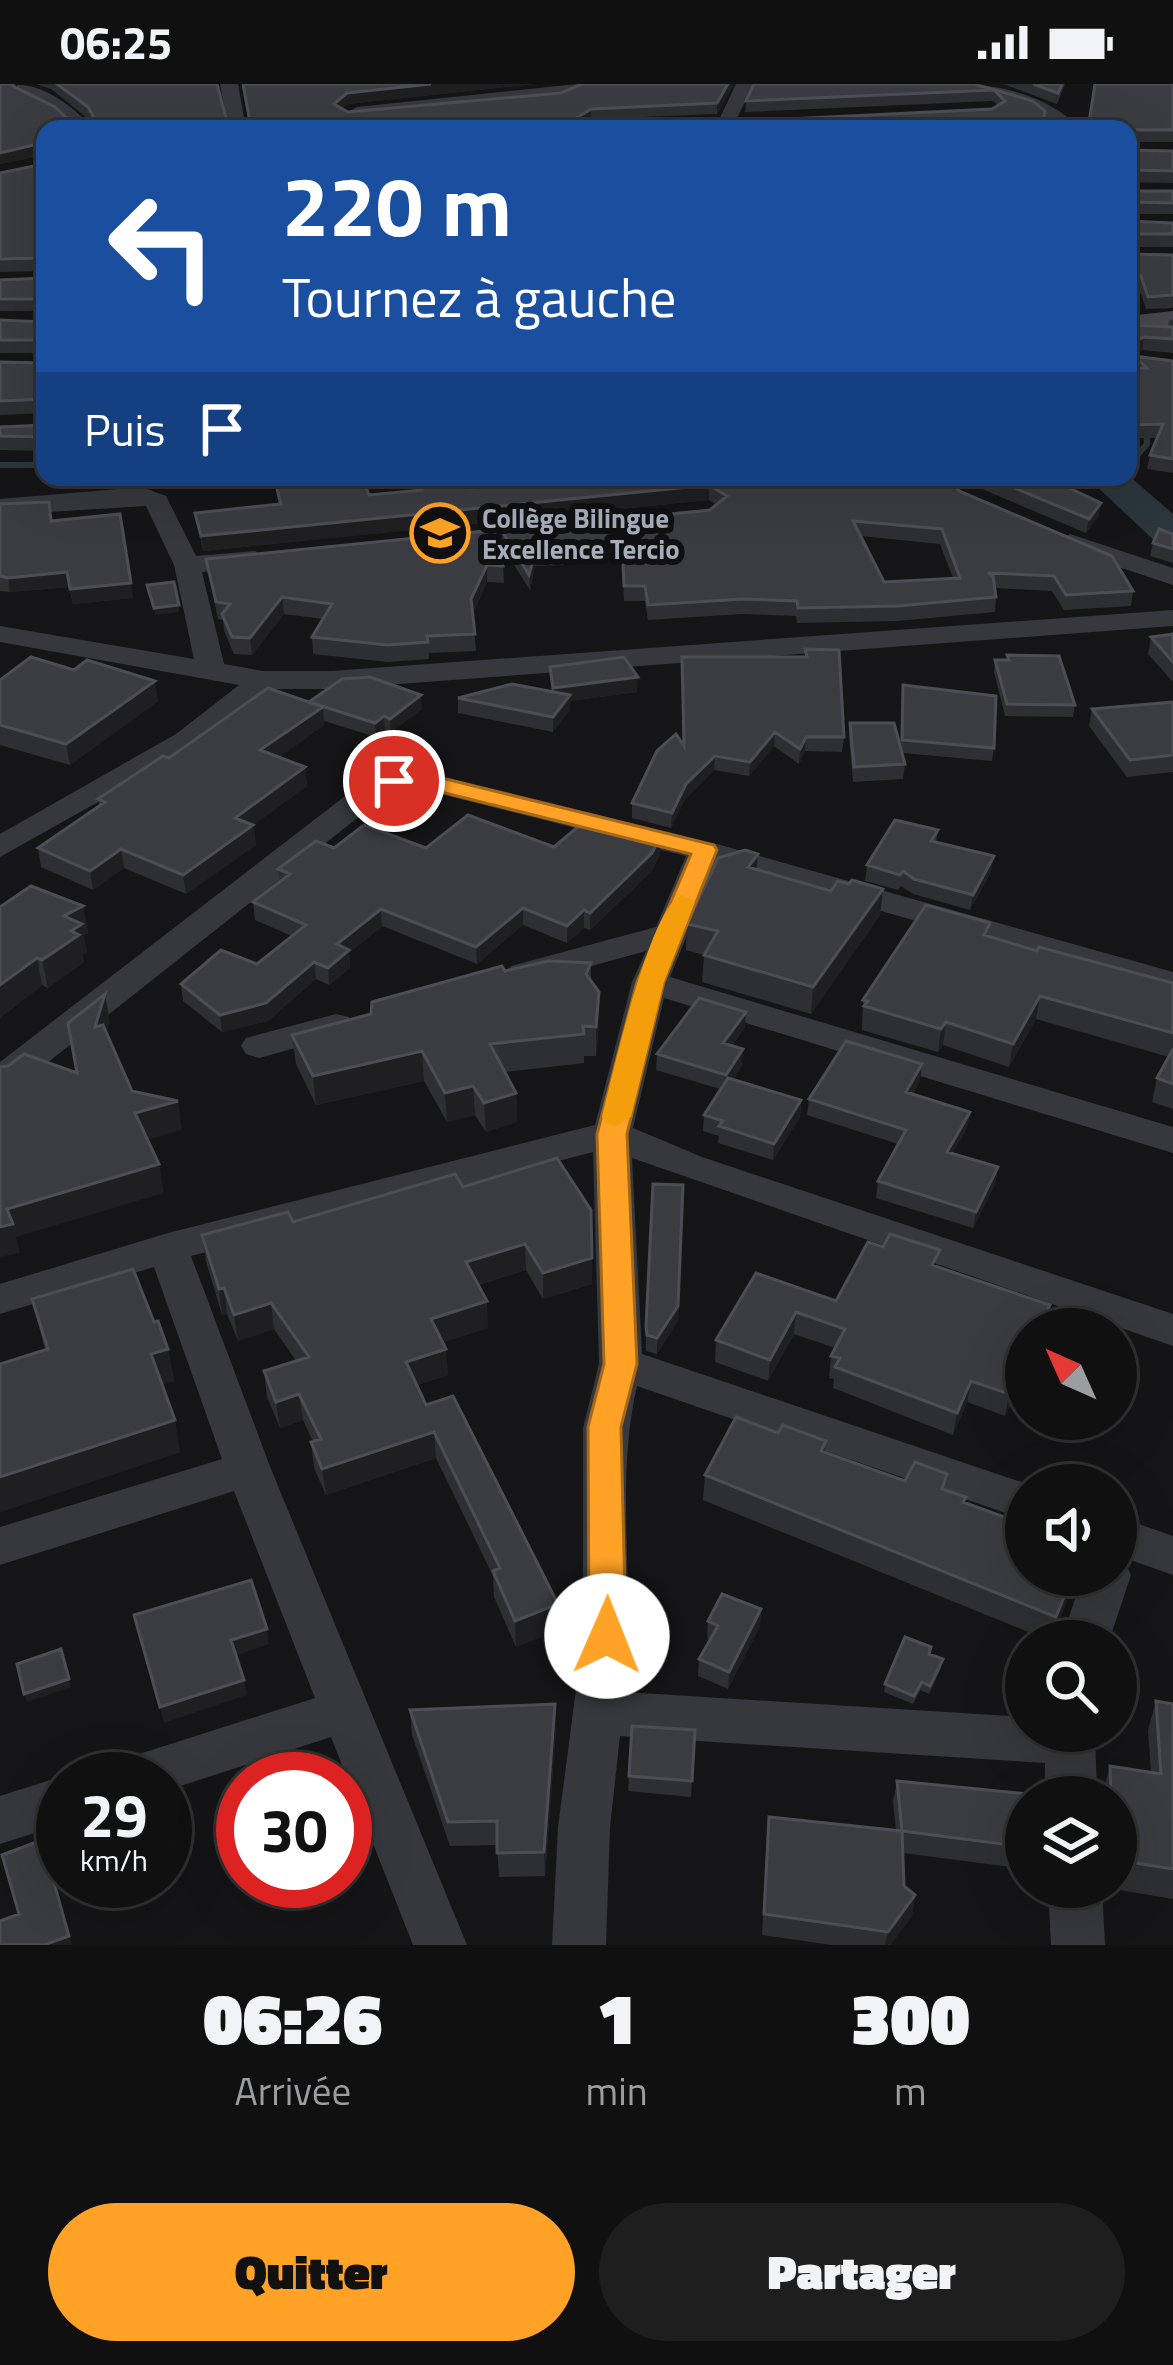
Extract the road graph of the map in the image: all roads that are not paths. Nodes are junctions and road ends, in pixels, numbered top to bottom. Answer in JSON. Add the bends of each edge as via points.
{"nodes":[{"id":1,"x":229,"y":84,"type":"edge"},
{"id":2,"x":416,"y":84,"type":"edge"},
{"id":3,"x":596,"y":84,"type":"edge"},
{"id":4,"x":745,"y":84,"type":"edge"},
{"id":5,"x":962,"y":84,"type":"edge"},
{"id":6,"x":15,"y":89,"type":"edge"},
{"id":7,"x":558,"y":90,"type":"edge"},
{"id":8,"x":440,"y":103,"type":"junction"},
{"id":9,"x":348,"y":114,"type":"edge"},
{"id":10,"x":568,"y":116,"type":"edge"},
{"id":11,"x":76,"y":120,"type":"edge"},
{"id":12,"x":235,"y":120,"type":"edge"},
{"id":13,"x":728,"y":120,"type":"edge"},
{"id":14,"x":1060,"y":120,"type":"edge"},
{"id":15,"x":1173,"y":320,"type":"edge"},
{"id":16,"x":1137,"y":325,"type":"edge"},
{"id":17,"x":0,"y":507,"type":"edge"},
{"id":18,"x":1048,"y":532,"type":"edge"},
{"id":19,"x":280,"y":556,"type":"edge"},
{"id":20,"x":187,"y":566,"type":"junction"},
{"id":21,"x":1173,"y":577,"type":"edge"},
{"id":22,"x":1173,"y":618,"type":"edge"},
{"id":23,"x":0,"y":634,"type":"edge"},
{"id":24,"x":211,"y":673,"type":"junction"},
{"id":25,"x":263,"y":680,"type":"junction"},
{"id":26,"x":0,"y":847,"type":"edge"},
{"id":27,"x":705,"y":850,"type":"junction"},
{"id":28,"x":669,"y":934,"type":"junction"},
{"id":29,"x":650,"y":982,"type":"junction"},
{"id":30,"x":1173,"y":982,"type":"edge"},
{"id":31,"x":487,"y":984,"type":"edge"},
{"id":32,"x":373,"y":1015,"type":"edge"},
{"id":33,"x":259,"y":1046,"type":"dead end"},
{"id":34,"x":0,"y":1082,"type":"edge"},
{"id":35,"x":612,"y":1134,"type":"junction"},
{"id":36,"x":1173,"y":1140,"type":"edge"},
{"id":37,"x":168,"y":1248,"type":"junction"},
{"id":38,"x":0,"y":1299,"type":"edge"},
{"id":39,"x":1173,"y":1330,"type":"edge"},
{"id":40,"x":621,"y":1364,"type":"junction"},
{"id":41,"x":248,"y":1469,"type":"junction"},
{"id":42,"x":1005,"y":1495,"type":"edge"},
{"id":43,"x":0,"y":1546,"type":"edge"},
{"id":44,"x":1137,"y":1551,"type":"edge"},
{"id":45,"x":1173,"y":1556,"type":"edge"},
{"id":46,"x":346,"y":1710,"type":"junction"},
{"id":47,"x":600,"y":1713,"type":"junction"},
{"id":48,"x":1005,"y":1734,"type":"edge"},
{"id":49,"x":192,"y":1759,"type":"edge"},
{"id":50,"x":36,"y":1809,"type":"edge"},
{"id":51,"x":0,"y":1820,"type":"edge"},
{"id":52,"x":1077,"y":1908,"type":"edge"},
{"id":53,"x":440,"y":1945,"type":"edge"},
{"id":54,"x":579,"y":1945,"type":"edge"},
{"id":55,"x":1078,"y":1945,"type":"edge"}],
"edges":[{"from":1,"to":12,"type":"street"},
{"from":2,"to":8,"type":"street"},
{"from":3,"to":7,"type":"street"},
{"from":4,"to":13,"type":"street"},
{"from":5,"to":14,"type":"street","via":[[1040,104]]},
{"from":6,"to":11,"type":"street"},
{"from":7,"to":8,"type":"street"},
{"from":7,"to":10,"type":"street"},
{"from":8,"to":9,"type":"street"},
{"from":15,"to":16,"type":"main road"},
{"from":17,"to":20,"type":"street","via":[[151,497]]},
{"from":18,"to":21,"type":"street"},
{"from":19,"to":20,"type":"street"},
{"from":20,"to":24,"type":"street"},
{"from":22,"to":25,"type":"street"},
{"from":23,"to":24,"type":"street"},
{"from":24,"to":25,"type":"street"},
{"from":25,"to":26,"type":"street","via":[[187,740]]},
{"from":27,"to":28,"type":"street"},
{"from":27,"to":30,"type":"street"},
{"from":27,"to":34,"type":"street","via":[[417,779],[394,781]]},
{"from":28,"to":29,"type":"street"},
{"from":28,"to":31,"type":"street"},
{"from":29,"to":35,"type":"street"},
{"from":29,"to":36,"type":"street"},
{"from":32,"to":33,"type":"street"},
{"from":35,"to":37,"type":"street"},
{"from":35,"to":39,"type":"street"},
{"from":35,"to":40,"type":"street"},
{"from":37,"to":38,"type":"street"},
{"from":37,"to":41,"type":"street"},
{"from":40,"to":42,"type":"street"},
{"from":40,"to":47,"type":"street","via":[[604,1427]]},
{"from":41,"to":43,"type":"street"},
{"from":41,"to":46,"type":"street"},
{"from":44,"to":45,"type":"street"},
{"from":46,"to":49,"type":"street"},
{"from":46,"to":53,"type":"street"},
{"from":47,"to":48,"type":"street"},
{"from":47,"to":54,"type":"street"},
{"from":50,"to":51,"type":"street"},
{"from":52,"to":55,"type":"street"}]}
